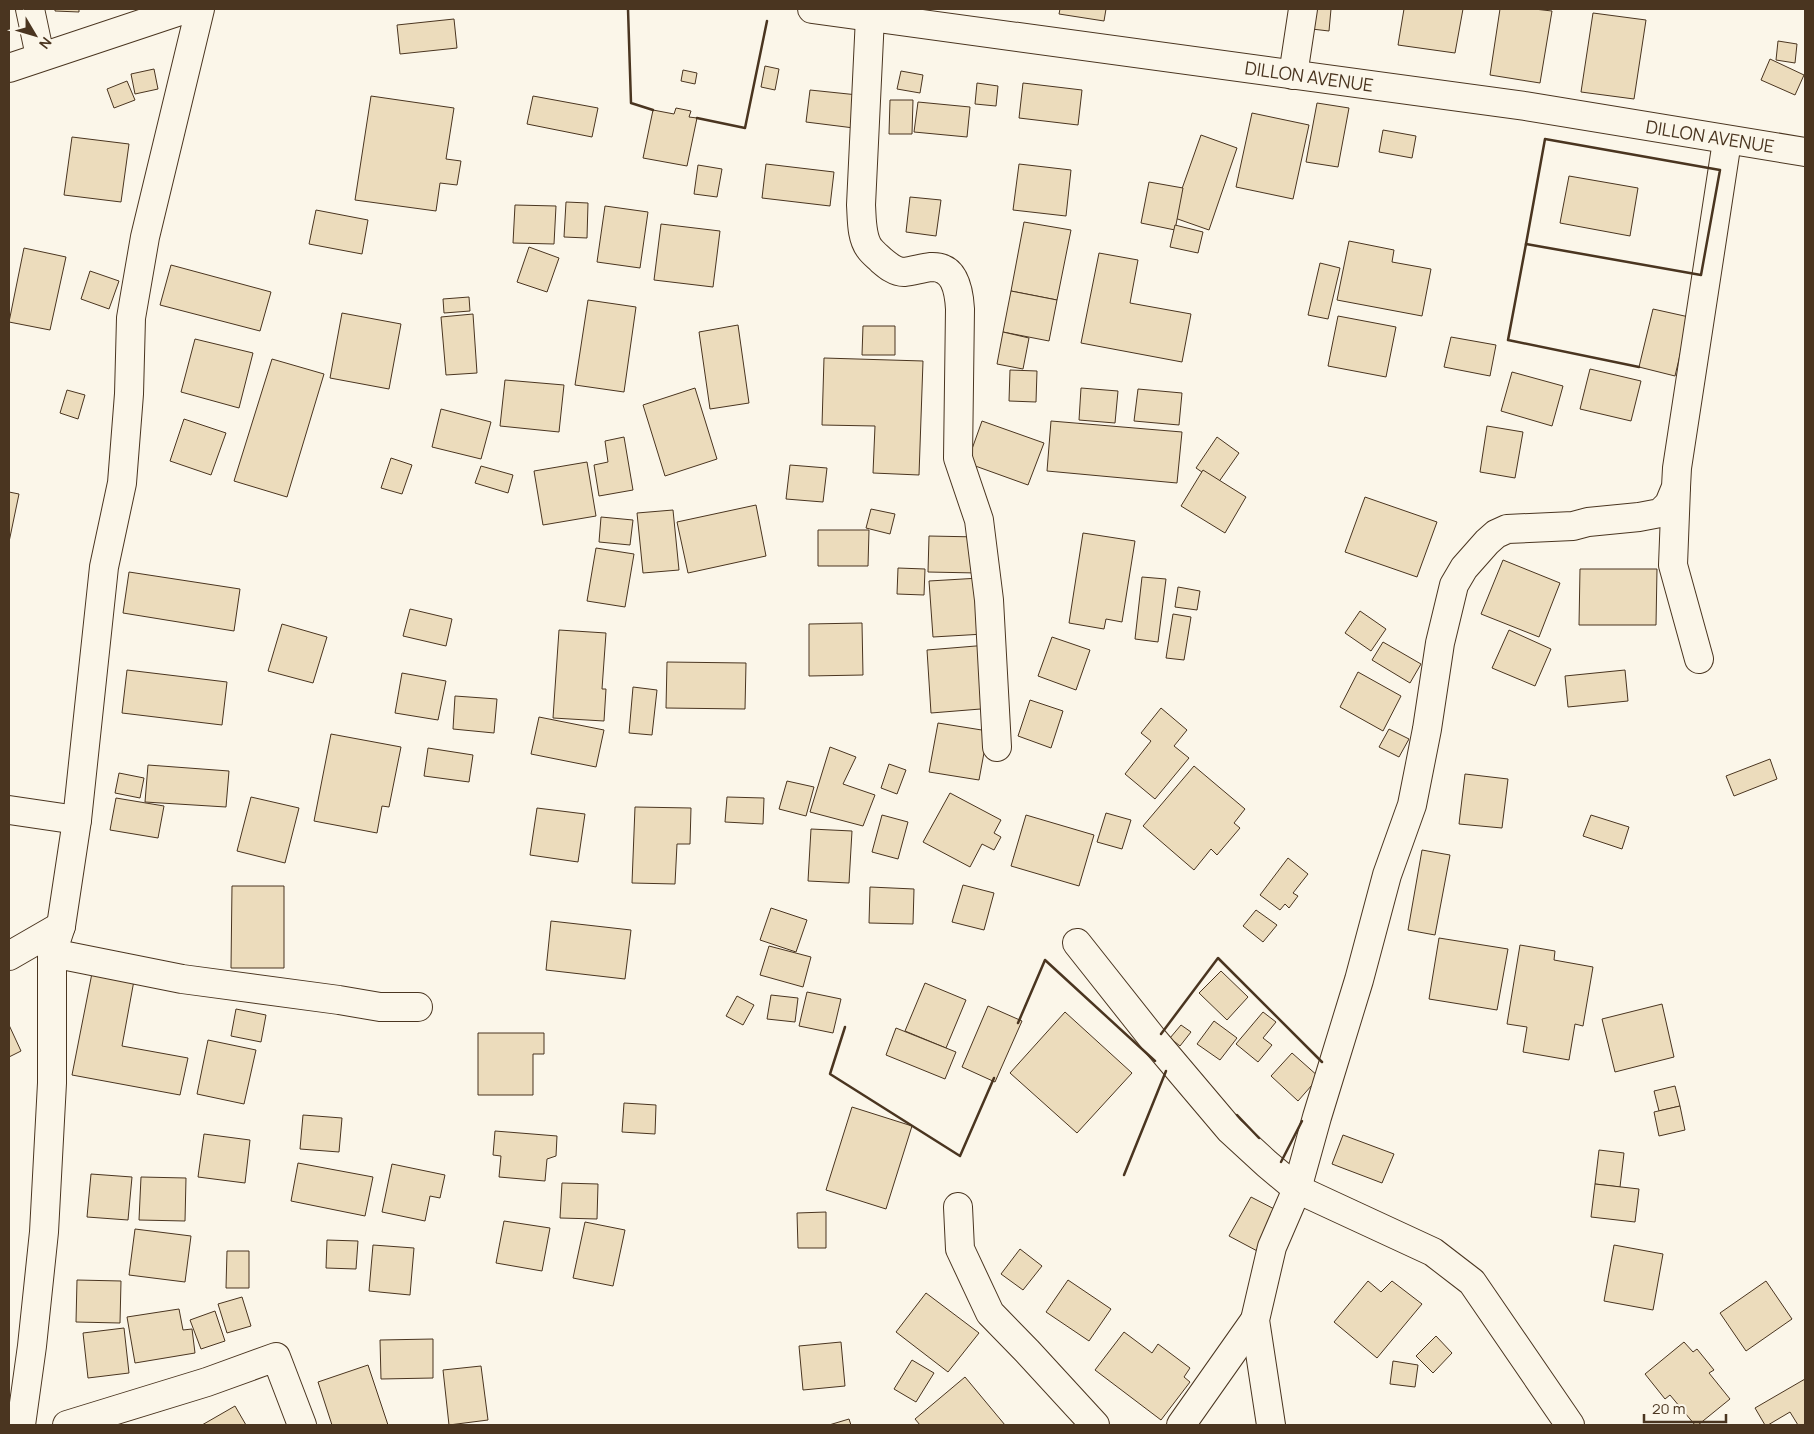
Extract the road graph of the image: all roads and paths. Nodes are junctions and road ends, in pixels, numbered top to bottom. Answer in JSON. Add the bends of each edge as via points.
{"nodes":[{"id":1,"x":30,"y":9,"type":"edge"},
{"id":2,"x":186,"y":9,"type":"edge"},
{"id":3,"x":200,"y":9,"type":"edge"},
{"id":4,"x":812,"y":9,"type":"edge"},
{"id":5,"x":1303,"y":9,"type":"edge"},
{"id":6,"x":872,"y":13,"type":"edge"},
{"id":7,"x":40,"y":56,"type":"junction"},
{"id":8,"x":9,"y":68,"type":"edge"},
{"id":9,"x":1294,"y":75,"type":"junction"},
{"id":10,"x":1727,"y":141,"type":"junction"},
{"id":11,"x":1805,"y":152,"type":"edge"},
{"id":12,"x":1676,"y":487,"type":"junction"},
{"id":13,"x":1699,"y":659,"type":"dead end"},
{"id":14,"x":996,"y":747,"type":"dead end"},
{"id":15,"x":9,"y":810,"type":"edge"},
{"id":16,"x":77,"y":820,"type":"junction"},
{"id":17,"x":61,"y":926,"type":"junction"},
{"id":18,"x":1077,"y":943,"type":"dead end"},
{"id":19,"x":52,"y":952,"type":"junction"},
{"id":20,"x":9,"y":956,"type":"edge"},
{"id":21,"x":418,"y":1007,"type":"dead end"},
{"id":22,"x":1297,"y":1189,"type":"junction"},
{"id":23,"x":958,"y":1207,"type":"dead end"},
{"id":24,"x":1255,"y":1320,"type":"junction"},
{"id":25,"x":20,"y":1425,"type":"edge"},
{"id":26,"x":67,"y":1425,"type":"edge"},
{"id":27,"x":302,"y":1425,"type":"edge"},
{"id":28,"x":1095,"y":1425,"type":"edge"},
{"id":29,"x":1181,"y":1425,"type":"edge"},
{"id":30,"x":1272,"y":1425,"type":"edge"},
{"id":31,"x":1570,"y":1425,"type":"edge"}],
"edges":[{"from":1,"to":7,"type":"street"},
{"from":2,"to":7,"type":"street"},
{"from":3,"to":16,"type":"street","via":[[145,237],[131,318],[122,483],[104,567]]},
{"from":4,"to":6,"type":"street","name":"DILLON AVENUE"},
{"from":5,"to":9,"type":"street"},
{"from":6,"to":9,"type":"street","name":"DILLON AVENUE"},
{"from":6,"to":14,"type":"street","via":[[862,225],[869,249],[894,270],[942,269],[951,275],[959,291],[958,458],[979,520],[989,600]]},
{"from":7,"to":8,"type":"street"},
{"from":9,"to":10,"type":"street","name":"DILLON AVENUE","via":[[1525,106]]},
{"from":10,"to":11,"type":"street","name":"DILLON AVENUE"},
{"from":10,"to":12,"type":"street"},
{"from":12,"to":13,"type":"street","via":[[1673,565]]},
{"from":12,"to":22,"type":"street","via":[[1669,504],[1660,513],[1573,526],[1507,529],[1487,542],[1454,585],[1440,643],[1412,806],[1387,875]]},
{"from":15,"to":16,"type":"street"},
{"from":16,"to":17,"type":"street"},
{"from":17,"to":19,"type":"street"},
{"from":17,"to":20,"type":"street"},
{"from":18,"to":22,"type":"street","via":[[1230,1130]]},
{"from":19,"to":21,"type":"street","via":[[182,979],[380,1007]]},
{"from":19,"to":25,"type":"street","via":[[52,1083],[44,1232]]},
{"from":22,"to":24,"type":"street","via":[[1272,1247]]},
{"from":22,"to":31,"type":"street","via":[[1433,1252],[1472,1282]]},
{"from":23,"to":28,"type":"street","via":[[960,1249],[990,1313]]},
{"from":24,"to":29,"type":"street"},
{"from":24,"to":30,"type":"street"},
{"from":26,"to":27,"type":"street","via":[[276,1357]]}]}
